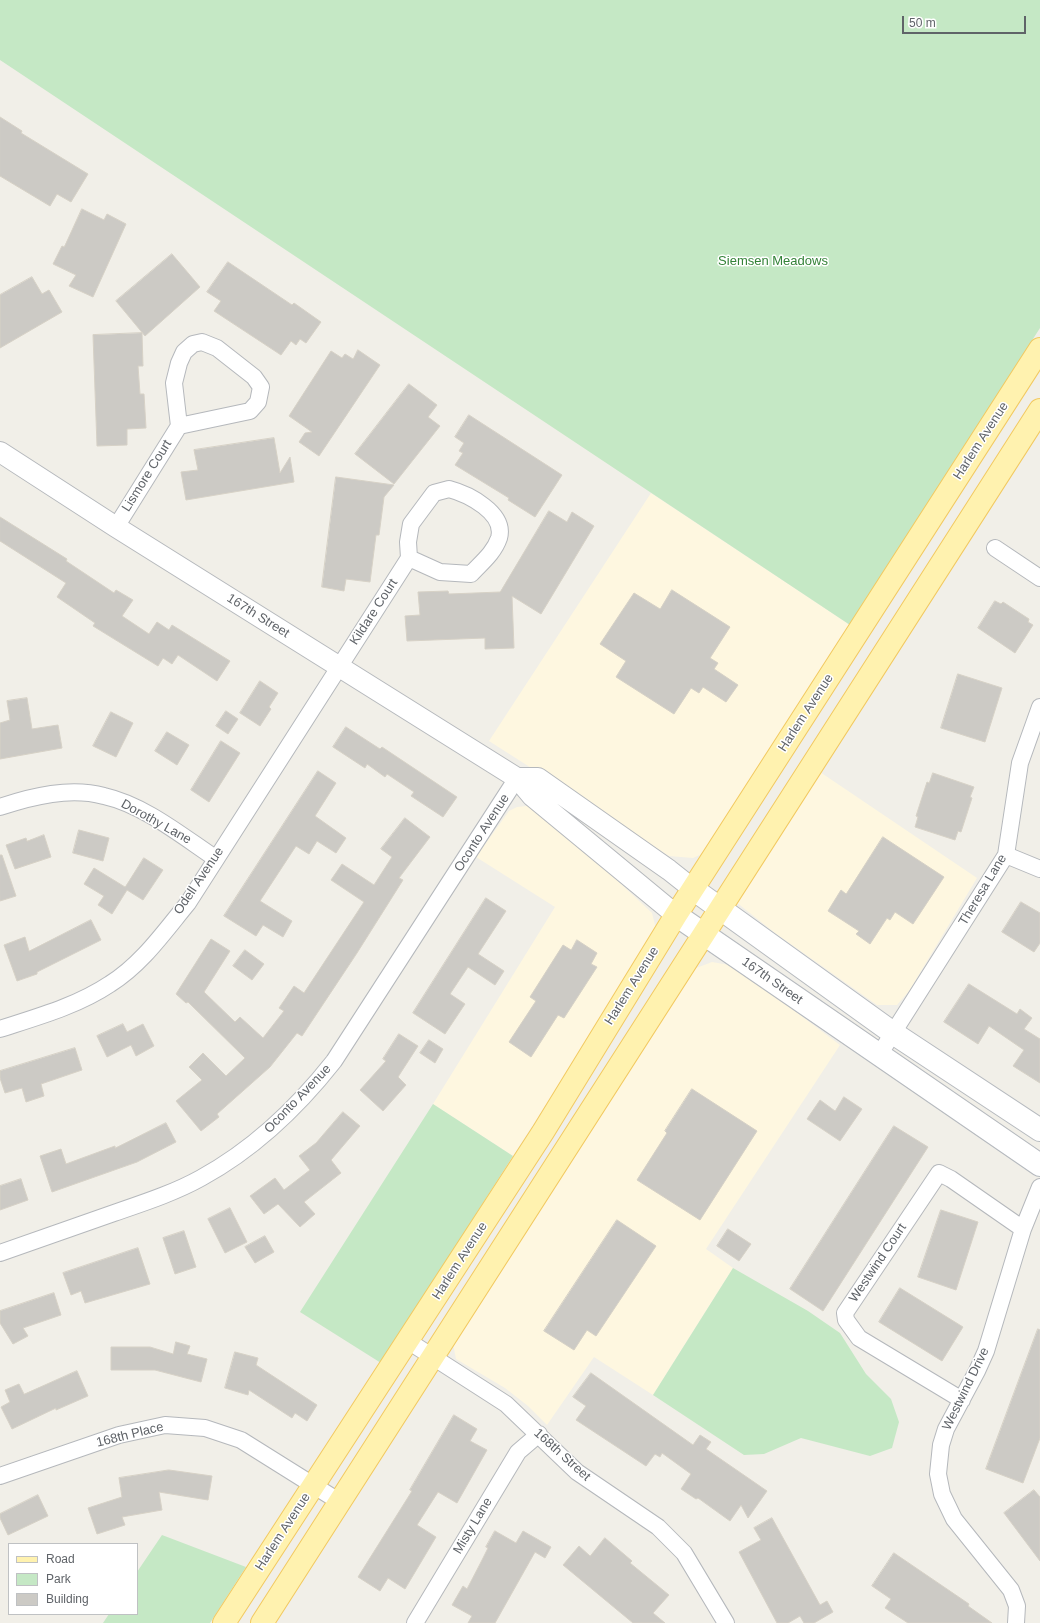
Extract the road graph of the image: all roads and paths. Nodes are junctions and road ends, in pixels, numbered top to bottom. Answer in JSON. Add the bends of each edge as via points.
{"nodes":[{"id":1,"x":1040,"y":350,"type":"edge"},
{"id":2,"x":1040,"y":410,"type":"edge"},
{"id":3,"x":179,"y":426,"type":"junction"},
{"id":4,"x":0,"y":452,"type":"edge"},
{"id":5,"x":116,"y":527,"type":"junction"},
{"id":6,"x":995,"y":548,"type":"dead end"},
{"id":7,"x":409,"y":558,"type":"junction"},
{"id":8,"x":1040,"y":578,"type":"edge"},
{"id":9,"x":339,"y":666,"type":"junction"},
{"id":10,"x":1040,"y":706,"type":"edge"},
{"id":11,"x":518,"y":778,"type":"junction"},
{"id":12,"x":0,"y":807,"type":"edge"},
{"id":13,"x":1006,"y":855,"type":"junction"},
{"id":14,"x":216,"y":858,"type":"junction"},
{"id":15,"x":1040,"y":869,"type":"edge"},
{"id":16,"x":693,"y":889,"type":"junction"},
{"id":17,"x":720,"y":909,"type":"junction"},
{"id":18,"x":676,"y":915,"type":"junction"},
{"id":19,"x":704,"y":934,"type":"junction"},
{"id":20,"x":0,"y":1029,"type":"edge"},
{"id":21,"x":893,"y":1033,"type":"junction"},
{"id":22,"x":879,"y":1055,"type":"junction"},
{"id":23,"x":1040,"y":1130,"type":"edge"},
{"id":24,"x":1040,"y":1166,"type":"edge"},
{"id":25,"x":1040,"y":1187,"type":"edge"},
{"id":26,"x":1023,"y":1229,"type":"junction"},
{"id":27,"x":0,"y":1253,"type":"edge"},
{"id":28,"x":408,"y":1341,"type":"junction"},
{"id":29,"x":434,"y":1357,"type":"junction"},
{"id":30,"x":962,"y":1400,"type":"junction"},
{"id":31,"x":539,"y":1434,"type":"junction"},
{"id":32,"x":0,"y":1476,"type":"edge"},
{"id":33,"x":314,"y":1485,"type":"junction"},
{"id":34,"x":340,"y":1502,"type":"junction"},
{"id":35,"x":224,"y":1623,"type":"edge"},
{"id":36,"x":262,"y":1623,"type":"edge"},
{"id":37,"x":415,"y":1623,"type":"edge"},
{"id":38,"x":726,"y":1623,"type":"edge"},
{"id":39,"x":1016,"y":1623,"type":"edge"}],
"edges":[{"from":1,"to":16,"type":"main road","name":"Harlem Avenue"},
{"from":2,"to":17,"type":"main road"},
{"from":3,"to":3,"type":"street","name":"Lismore Court","via":[[174,383],[184,352],[193,344],[202,342],[217,348],[254,377],[261,387],[258,402],[250,411]]},
{"from":3,"to":5,"type":"street","name":"Lismore Court"},
{"from":4,"to":5,"type":"street","name":"167th Street"},
{"from":5,"to":9,"type":"street","name":"167th Street"},
{"from":6,"to":8,"type":"street"},
{"from":7,"to":7,"type":"street","via":[[411,524],[434,494],[449,489],[463,493],[482,504],[498,520],[499,537],[490,555],[470,574],[440,572]]},
{"from":7,"to":9,"type":"street","name":"Kildare Court"},
{"from":9,"to":11,"type":"street","name":"167th Street"},
{"from":9,"to":14,"type":"street","name":"Odell Avenue"},
{"from":10,"to":13,"type":"street","name":"Theresa Lane","via":[[1020,763]]},
{"from":11,"to":16,"type":"street","via":[[538,778],[670,870]]},
{"from":11,"to":18,"type":"street","name":"167th Street","via":[[532,796]]},
{"from":11,"to":27,"type":"street","name":"Oconto Avenue","via":[[334,1061],[317,1083],[268,1132],[227,1163],[200,1179],[156,1199]]},
{"from":12,"to":14,"type":"street","name":"Dorothy Lane","via":[[27,798],[55,794],[81,793],[104,796],[129,804]]},
{"from":13,"to":15,"type":"street"},
{"from":13,"to":21,"type":"street","name":"Theresa Lane"},
{"from":14,"to":20,"type":"street","name":"Odell Avenue","via":[[188,903],[148,952],[111,984],[90,996]]},
{"from":16,"to":17,"type":"main road"},
{"from":16,"to":18,"type":"main road","name":"Harlem Avenue"},
{"from":17,"to":19,"type":"main road"},
{"from":17,"to":21,"type":"main road"},
{"from":18,"to":19,"type":"main road","name":"167th Street"},
{"from":18,"to":28,"type":"main road","name":"Harlem Avenue","via":[[543,1132]]},
{"from":19,"to":22,"type":"main road","name":"167th Street"},
{"from":19,"to":29,"type":"main road"},
{"from":21,"to":22,"type":"street","name":"Theresa Lane"},
{"from":21,"to":23,"type":"main road"},
{"from":22,"to":24,"type":"main road","name":"167th Street"},
{"from":25,"to":26,"type":"street","name":"Westwind Drive"},
{"from":26,"to":30,"type":"street","name":"Westwind Drive","via":[[986,1351]]},
{"from":26,"to":30,"type":"street","name":"Westwind Court","via":[[939,1173],[845,1313],[846,1320],[859,1338]]},
{"from":28,"to":29,"type":"street","name":"168th Street"},
{"from":28,"to":33,"type":"main road","name":"Harlem Avenue"},
{"from":29,"to":31,"type":"street","name":"168th Street","via":[[506,1404]]},
{"from":29,"to":34,"type":"main road"},
{"from":30,"to":39,"type":"street","name":"Westwind Drive","via":[[946,1429],[941,1445],[938,1474],[942,1494],[954,1519],[1011,1590],[1017,1606]]},
{"from":31,"to":37,"type":"street","name":"Misty Lane","via":[[518,1452]]},
{"from":31,"to":38,"type":"street","name":"168th Street","via":[[577,1472],[658,1527],[684,1553]]},
{"from":32,"to":33,"type":"street","name":"168th Place","via":[[119,1435],[165,1425],[205,1428],[242,1440]]},
{"from":33,"to":34,"type":"street","name":"168th Place"},
{"from":33,"to":35,"type":"main road","name":"Harlem Avenue"},
{"from":34,"to":36,"type":"main road"}]}
